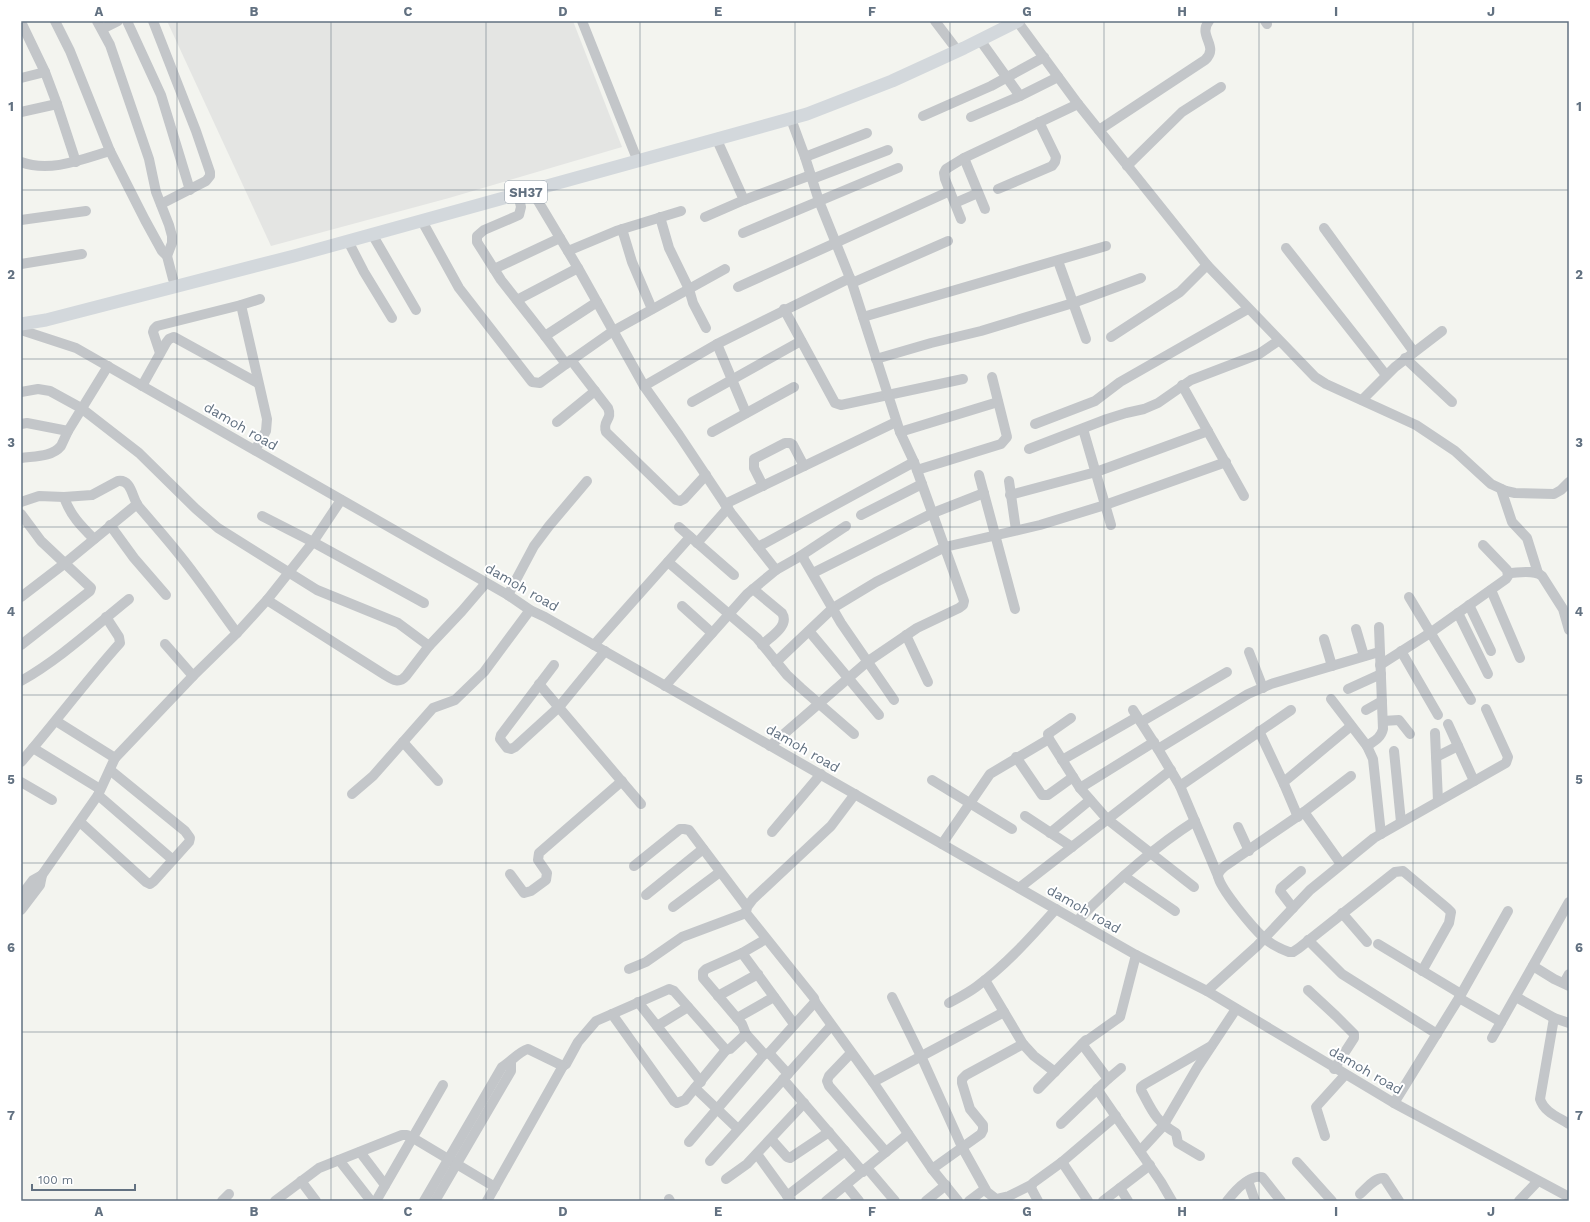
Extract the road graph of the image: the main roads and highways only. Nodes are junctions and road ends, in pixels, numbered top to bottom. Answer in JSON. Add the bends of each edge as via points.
{"nodes":[{"id":1,"x":1003,"y":21,"type":"edge"},
{"id":2,"x":1017,"y":21,"type":"edge"},
{"id":3,"x":21,"y":315,"type":"edge"},
{"id":4,"x":21,"y":324,"type":"edge"}],
"edges":[{"from":1,"to":3,"type":"main road","number":"SH37","via":[[954,46],[863,86],[807,106],[319,242],[69,306]]},
{"from":2,"to":4,"type":"main road","number":"SH37","via":[[872,89],[832,106],[791,119],[348,241],[46,320]]}]}
